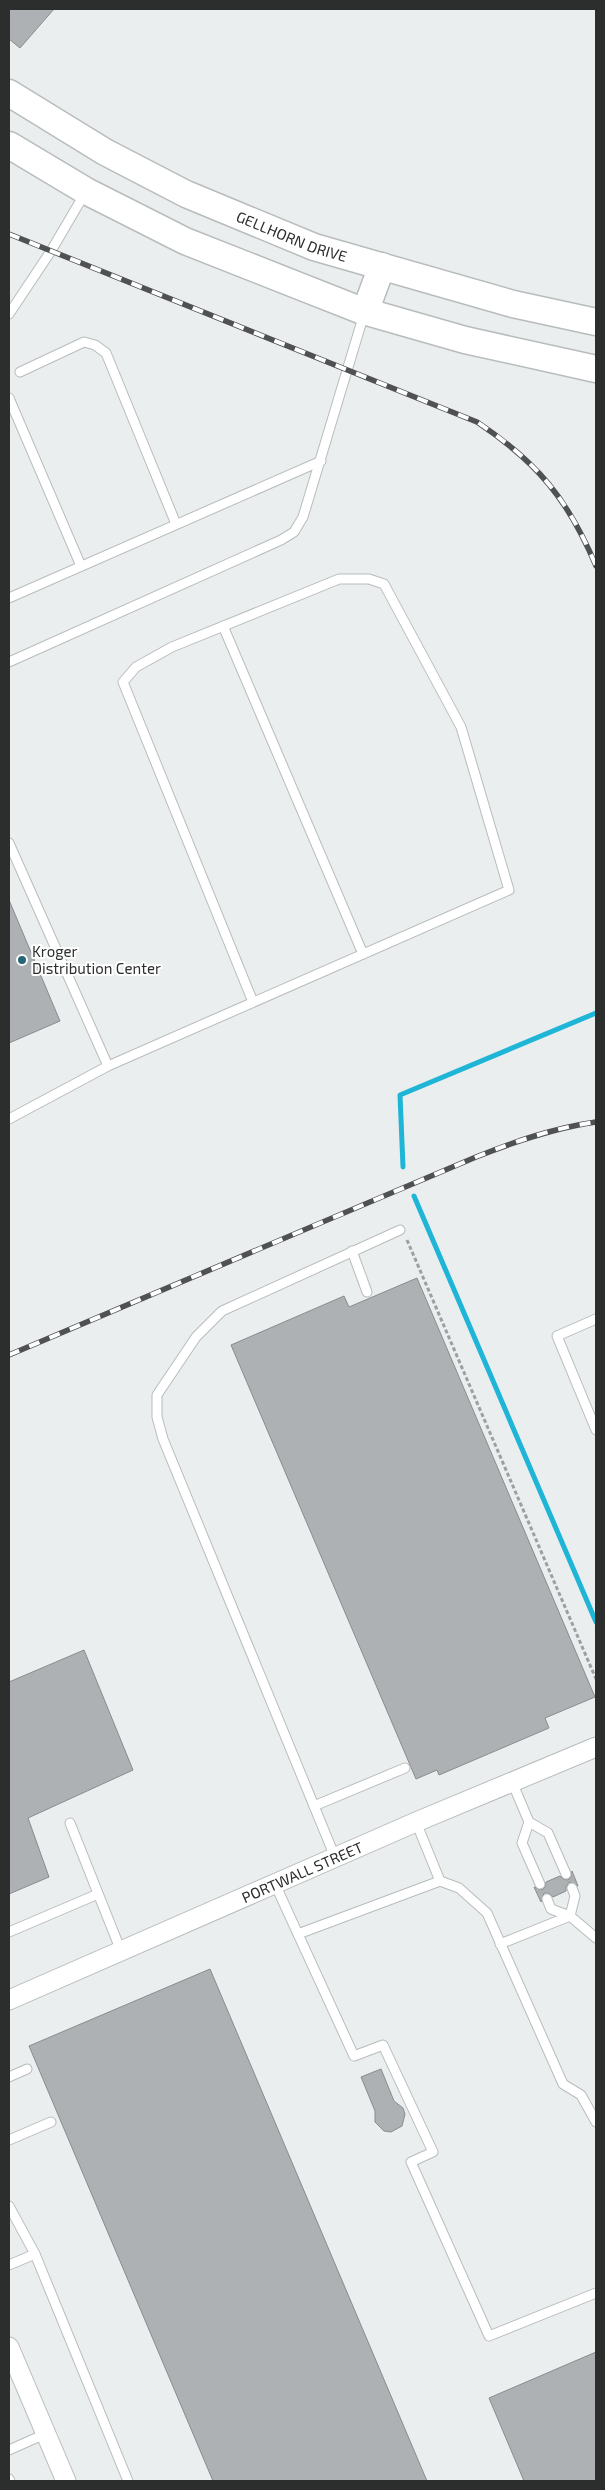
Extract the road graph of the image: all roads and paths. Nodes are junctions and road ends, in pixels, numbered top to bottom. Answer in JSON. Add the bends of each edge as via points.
{"nodes":[{"id":1,"x":9,"y":93,"type":"edge"},
{"id":2,"x":9,"y":145,"type":"edge"},
{"id":3,"x":105,"y":152,"type":"junction"},
{"id":4,"x":86,"y":191,"type":"junction"},
{"id":5,"x":382,"y":266,"type":"junction"},
{"id":6,"x":365,"y":312,"type":"junction"},
{"id":7,"x":9,"y":314,"type":"edge"},
{"id":8,"x":596,"y":322,"type":"edge"},
{"id":9,"x":596,"y":369,"type":"edge"},
{"id":10,"x":20,"y":372,"type":"dead end"},
{"id":11,"x":9,"y":398,"type":"edge"},
{"id":12,"x":321,"y":462,"type":"junction"},
{"id":13,"x":176,"y":524,"type":"junction"},
{"id":14,"x":81,"y":566,"type":"junction"},
{"id":15,"x":9,"y":598,"type":"edge"},
{"id":16,"x":223,"y":626,"type":"junction"},
{"id":17,"x":9,"y":662,"type":"edge"},
{"id":18,"x":9,"y":843,"type":"edge"},
{"id":19,"x":363,"y":954,"type":"junction"},
{"id":20,"x":254,"y":1002,"type":"junction"},
{"id":21,"x":108,"y":1066,"type":"junction"},
{"id":22,"x":9,"y":1119,"type":"edge"},
{"id":23,"x":400,"y":1230,"type":"joint"},
{"id":24,"x":352,"y":1251,"type":"junction"},
{"id":25,"x":367,"y":1292,"type":"dead end"},
{"id":26,"x":596,"y":1320,"type":"edge"},
{"id":27,"x":596,"y":1430,"type":"edge"},
{"id":28,"x":596,"y":1679,"type":"edge"},
{"id":29,"x":596,"y":1747,"type":"edge"},
{"id":30,"x":405,"y":1768,"type":"dead end"},
{"id":31,"x":512,"y":1782,"type":"junction"},
{"id":32,"x":314,"y":1806,"type":"junction"},
{"id":33,"x":416,"y":1822,"type":"junction"},
{"id":34,"x":529,"y":1822,"type":"junction"},
{"id":35,"x":70,"y":1823,"type":"dead end"},
{"id":36,"x":335,"y":1858,"type":"junction"},
{"id":37,"x":566,"y":1874,"type":"dead end"},
{"id":38,"x":440,"y":1880,"type":"junction"},
{"id":39,"x":275,"y":1884,"type":"junction"},
{"id":40,"x":540,"y":1884,"type":"dead end"},
{"id":41,"x":572,"y":1888,"type":"dead end"},
{"id":42,"x":98,"y":1894,"type":"junction"},
{"id":43,"x":547,"y":1899,"type":"dead end"},
{"id":44,"x":570,"y":1916,"type":"junction"},
{"id":45,"x":9,"y":1932,"type":"edge"},
{"id":46,"x":298,"y":1934,"type":"junction"},
{"id":47,"x":596,"y":1938,"type":"edge"},
{"id":48,"x":500,"y":1944,"type":"junction"},
{"id":49,"x":121,"y":1951,"type":"junction"},
{"id":50,"x":9,"y":2000,"type":"edge"},
{"id":51,"x":27,"y":2069,"type":"dead end"},
{"id":52,"x":9,"y":2077,"type":"edge"},
{"id":53,"x":51,"y":2122,"type":"dead end"},
{"id":54,"x":596,"y":2122,"type":"edge"},
{"id":55,"x":9,"y":2140,"type":"edge"},
{"id":56,"x":9,"y":2206,"type":"edge"},
{"id":57,"x":35,"y":2254,"type":"junction"},
{"id":58,"x":9,"y":2264,"type":"edge"},
{"id":59,"x":596,"y":2293,"type":"edge"},
{"id":60,"x":9,"y":2347,"type":"edge"},
{"id":61,"x":45,"y":2434,"type":"junction"},
{"id":62,"x":9,"y":2450,"type":"edge"},
{"id":63,"x":66,"y":2481,"type":"edge"},
{"id":64,"x":128,"y":2481,"type":"edge"}],
"edges":[{"from":1,"to":3,"type":"main road","name":"GELLHORN DRIVE"},
{"from":2,"to":4,"type":"main road"},
{"from":3,"to":4,"type":"main road"},
{"from":3,"to":5,"type":"main road","name":"GELLHORN DRIVE","via":[[186,194],[247,220],[314,247]]},
{"from":4,"to":6,"type":"main road","via":[[185,241]]},
{"from":4,"to":7,"type":"lane"},
{"from":5,"to":6,"type":"main road"},
{"from":5,"to":8,"type":"main road","name":"GELLHORN DRIVE","via":[[513,304]]},
{"from":6,"to":9,"type":"main road","via":[[465,340]]},
{"from":6,"to":12,"type":"lane"},
{"from":10,"to":13,"type":"lane","via":[[84,342],[106,353]]},
{"from":11,"to":14,"type":"lane"},
{"from":12,"to":13,"type":"lane"},
{"from":12,"to":17,"type":"lane","via":[[303,517],[294,532]]},
{"from":13,"to":14,"type":"lane"},
{"from":14,"to":15,"type":"lane"},
{"from":16,"to":19,"type":"lane"},
{"from":16,"to":19,"type":"lane","via":[[339,578],[369,579],[384,584],[461,727],[509,890]]},
{"from":16,"to":20,"type":"lane","via":[[143,663],[123,682]]},
{"from":18,"to":21,"type":"lane"},
{"from":19,"to":20,"type":"lane"},
{"from":20,"to":21,"type":"lane"},
{"from":21,"to":22,"type":"lane"},
{"from":23,"to":24,"type":"lane"},
{"from":23,"to":28,"type":"path","via":[[412,1249]]},
{"from":24,"to":25,"type":"lane"},
{"from":24,"to":32,"type":"lane","via":[[222,1311],[196,1337],[157,1395],[157,1417],[163,1439]]},
{"from":26,"to":27,"type":"lane","via":[[557,1336]]},
{"from":29,"to":31,"type":"street","name":"PORTWALL STREET"},
{"from":30,"to":32,"type":"lane"},
{"from":31,"to":33,"type":"street","name":"PORTWALL STREET"},
{"from":31,"to":34,"type":"lane"},
{"from":32,"to":36,"type":"lane"},
{"from":33,"to":36,"type":"street","name":"PORTWALL STREET"},
{"from":33,"to":38,"type":"lane"},
{"from":34,"to":37,"type":"lane","via":[[548,1833]]},
{"from":34,"to":40,"type":"lane","via":[[522,1843]]},
{"from":35,"to":42,"type":"lane"},
{"from":36,"to":39,"type":"street","name":"PORTWALL STREET"},
{"from":38,"to":46,"type":"lane"},
{"from":38,"to":48,"type":"lane","via":[[459,1888],[486,1913]]},
{"from":39,"to":46,"type":"lane"},
{"from":39,"to":49,"type":"street","name":"PORTWALL STREET"},
{"from":41,"to":44,"type":"lane","via":[[575,1896]]},
{"from":42,"to":45,"type":"lane"},
{"from":42,"to":49,"type":"lane"},
{"from":43,"to":44,"type":"lane","via":[[551,1909]]},
{"from":44,"to":47,"type":"lane"},
{"from":44,"to":48,"type":"lane"},
{"from":46,"to":59,"type":"lane","via":[[354,2056],[383,2045],[410,2099],[433,2152],[411,2162],[489,2336]]},
{"from":48,"to":54,"type":"lane","via":[[563,2084],[581,2094]]},
{"from":49,"to":50,"type":"street","name":"PORTWALL STREET"},
{"from":51,"to":52,"type":"lane"},
{"from":53,"to":55,"type":"lane"},
{"from":56,"to":57,"type":"lane"},
{"from":57,"to":58,"type":"lane"},
{"from":57,"to":64,"type":"lane"},
{"from":60,"to":61,"type":"street"},
{"from":61,"to":62,"type":"lane"},
{"from":61,"to":63,"type":"street"}]}
